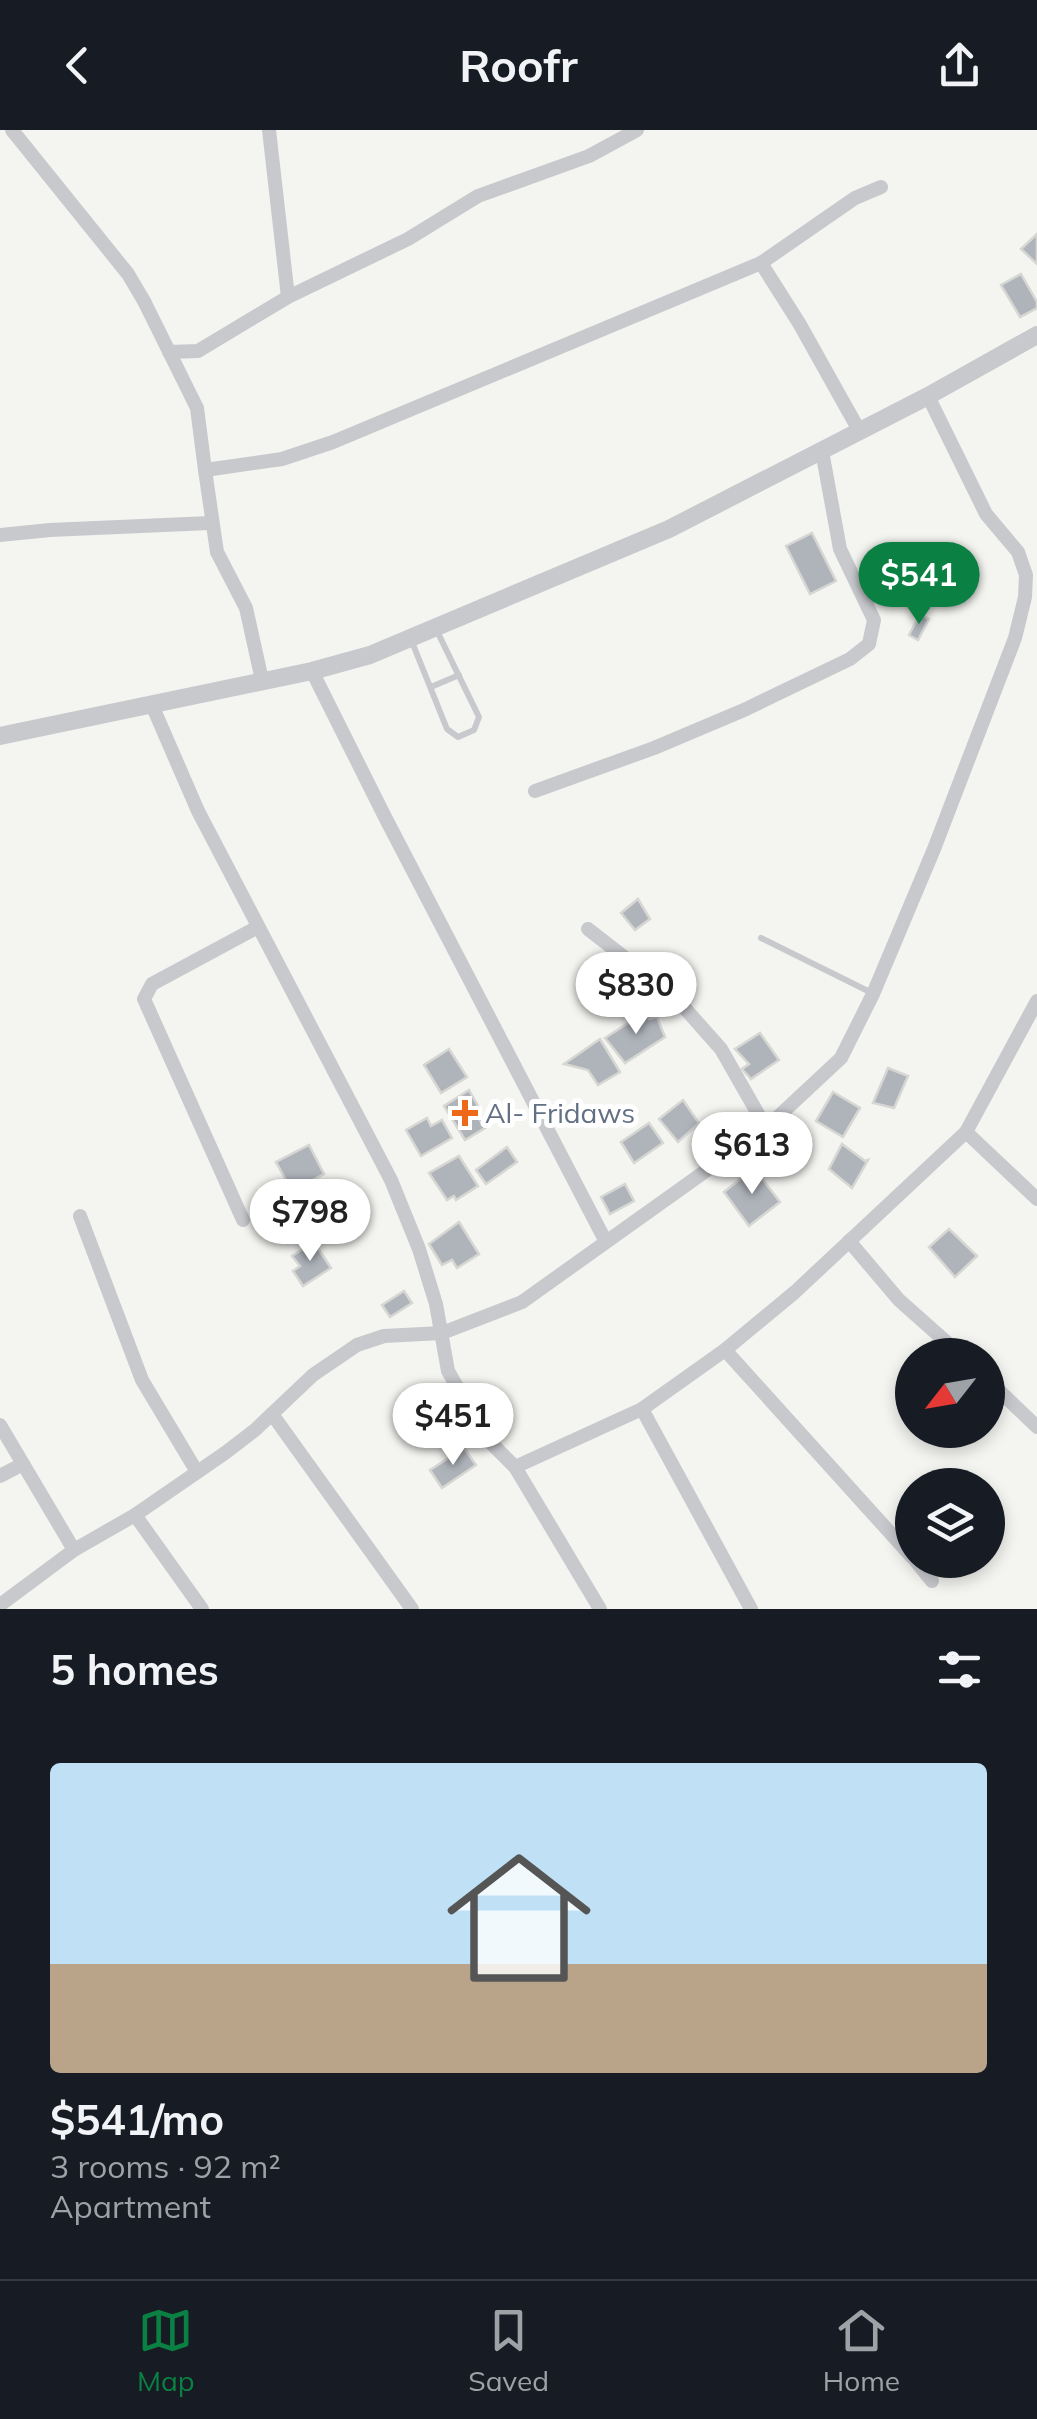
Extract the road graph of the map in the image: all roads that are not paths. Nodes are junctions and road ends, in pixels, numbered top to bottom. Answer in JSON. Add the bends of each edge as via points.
{"nodes":[{"id":1,"x":12,"y":130,"type":"edge"},
{"id":2,"x":269,"y":130,"type":"edge"},
{"id":3,"x":637,"y":130,"type":"edge"},
{"id":4,"x":881,"y":187,"type":"dead end"},
{"id":5,"x":761,"y":263,"type":"junction"},
{"id":6,"x":288,"y":297,"type":"junction"},
{"id":7,"x":1037,"y":334,"type":"edge"},
{"id":8,"x":170,"y":352,"type":"junction"},
{"id":9,"x":928,"y":396,"type":"junction"},
{"id":10,"x":860,"y":432,"type":"junction"},
{"id":11,"x":822,"y":451,"type":"junction"},
{"id":12,"x":205,"y":470,"type":"junction"},
{"id":13,"x":210,"y":523,"type":"junction"},
{"id":14,"x":0,"y":535,"type":"edge"},
{"id":15,"x":1037,"y":560,"type":"edge"},
{"id":16,"x":1026,"y":574,"type":"junction"},
{"id":17,"x":436,"y":628,"type":"junction"},
{"id":18,"x":411,"y":638,"type":"junction"},
{"id":19,"x":312,"y":671,"type":"junction"},
{"id":20,"x":459,"y":675,"type":"junction"},
{"id":21,"x":262,"y":680,"type":"junction"},
{"id":22,"x":431,"y":687,"type":"junction"},
{"id":23,"x":152,"y":705,"type":"junction"},
{"id":24,"x":0,"y":736,"type":"edge"},
{"id":25,"x":535,"y":791,"type":"dead end"},
{"id":26,"x":258,"y":927,"type":"junction"},
{"id":27,"x":588,"y":929,"type":"dead end"},
{"id":28,"x":761,"y":938,"type":"dead end"},
{"id":29,"x":873,"y":994,"type":"junction"},
{"id":30,"x":1037,"y":1002,"type":"edge"},
{"id":31,"x":1032,"y":1022,"type":"edge"},
{"id":32,"x":766,"y":1128,"type":"junction"},
{"id":33,"x":966,"y":1132,"type":"junction"},
{"id":34,"x":1037,"y":1199,"type":"edge"},
{"id":35,"x":80,"y":1216,"type":"dead end"},
{"id":36,"x":244,"y":1220,"type":"dead end"},
{"id":37,"x":605,"y":1240,"type":"junction"},
{"id":38,"x":849,"y":1240,"type":"junction"},
{"id":39,"x":442,"y":1333,"type":"junction"},
{"id":40,"x":943,"y":1338,"type":"edge"},
{"id":41,"x":725,"y":1350,"type":"junction"},
{"id":42,"x":1005,"y":1396,"type":"edge"},
{"id":43,"x":642,"y":1409,"type":"junction"},
{"id":44,"x":272,"y":1414,"type":"junction"},
{"id":45,"x":0,"y":1426,"type":"edge"},
{"id":46,"x":1037,"y":1426,"type":"edge"},
{"id":47,"x":23,"y":1464,"type":"junction"},
{"id":48,"x":515,"y":1468,"type":"junction"},
{"id":49,"x":197,"y":1472,"type":"junction"},
{"id":50,"x":0,"y":1476,"type":"edge"},
{"id":51,"x":135,"y":1515,"type":"junction"},
{"id":52,"x":895,"y":1537,"type":"edge"},
{"id":53,"x":74,"y":1550,"type":"junction"},
{"id":54,"x":930,"y":1578,"type":"edge"},
{"id":55,"x":932,"y":1581,"type":"dead end"},
{"id":56,"x":0,"y":1605,"type":"edge"},
{"id":57,"x":202,"y":1609,"type":"edge"},
{"id":58,"x":412,"y":1609,"type":"edge"},
{"id":59,"x":600,"y":1609,"type":"edge"},
{"id":60,"x":751,"y":1609,"type":"edge"}],
"edges":[{"from":1,"to":8,"type":"street","via":[[128,274]]},
{"from":2,"to":6,"type":"street"},
{"from":3,"to":6,"type":"street","via":[[589,156],[478,196]]},
{"from":4,"to":5,"type":"street","via":[[854,198]]},
{"from":5,"to":10,"type":"street"},
{"from":5,"to":12,"type":"street","via":[[332,442],[282,460]]},
{"from":6,"to":8,"type":"street","via":[[198,352]]},
{"from":7,"to":9,"type":"street"},
{"from":8,"to":12,"type":"street","via":[[197,408]]},
{"from":9,"to":10,"type":"street"},
{"from":9,"to":16,"type":"street","via":[[986,514],[1018,552]]},
{"from":10,"to":11,"type":"street"},
{"from":11,"to":17,"type":"street","via":[[670,529]]},
{"from":11,"to":25,"type":"street","via":[[840,549],[874,620],[869,644],[744,710]]},
{"from":12,"to":13,"type":"street"},
{"from":13,"to":14,"type":"street"},
{"from":13,"to":21,"type":"street","via":[[246,608]]},
{"from":15,"to":16,"type":"street"},
{"from":16,"to":29,"type":"street","via":[[1015,638]]},
{"from":17,"to":18,"type":"street"},
{"from":17,"to":20,"type":"lane"},
{"from":18,"to":19,"type":"street"},
{"from":18,"to":22,"type":"lane"},
{"from":19,"to":21,"type":"street"},
{"from":19,"to":37,"type":"street"},
{"from":20,"to":22,"type":"lane"},
{"from":20,"to":22,"type":"lane","via":[[479,716],[474,730],[458,737]]},
{"from":21,"to":23,"type":"street"},
{"from":23,"to":24,"type":"street"},
{"from":23,"to":26,"type":"street"},
{"from":26,"to":36,"type":"street","via":[[152,984],[144,999]]},
{"from":26,"to":39,"type":"street","via":[[390,1180],[419,1249]]},
{"from":27,"to":32,"type":"street","via":[[674,996],[722,1049]]},
{"from":28,"to":29,"type":"lane"},
{"from":29,"to":32,"type":"street","via":[[841,1058]]},
{"from":30,"to":31,"type":"street"},
{"from":31,"to":33,"type":"street"},
{"from":32,"to":37,"type":"street"},
{"from":33,"to":34,"type":"street"},
{"from":33,"to":38,"type":"street"},
{"from":35,"to":49,"type":"street","via":[[142,1380]]},
{"from":37,"to":39,"type":"street","via":[[522,1302]]},
{"from":38,"to":40,"type":"street"},
{"from":38,"to":41,"type":"street"},
{"from":39,"to":44,"type":"street","via":[[384,1336],[357,1345]]},
{"from":39,"to":48,"type":"street","via":[[448,1371],[464,1402]]},
{"from":41,"to":43,"type":"street"},
{"from":41,"to":52,"type":"street"},
{"from":42,"to":46,"type":"street"},
{"from":43,"to":48,"type":"street"},
{"from":43,"to":60,"type":"street"},
{"from":44,"to":49,"type":"street"},
{"from":44,"to":58,"type":"street"},
{"from":45,"to":47,"type":"street"},
{"from":47,"to":50,"type":"street"},
{"from":47,"to":53,"type":"street"},
{"from":48,"to":59,"type":"street"},
{"from":49,"to":51,"type":"street"},
{"from":51,"to":53,"type":"street"},
{"from":51,"to":57,"type":"street"},
{"from":53,"to":56,"type":"street"},
{"from":54,"to":55,"type":"street"}]}
